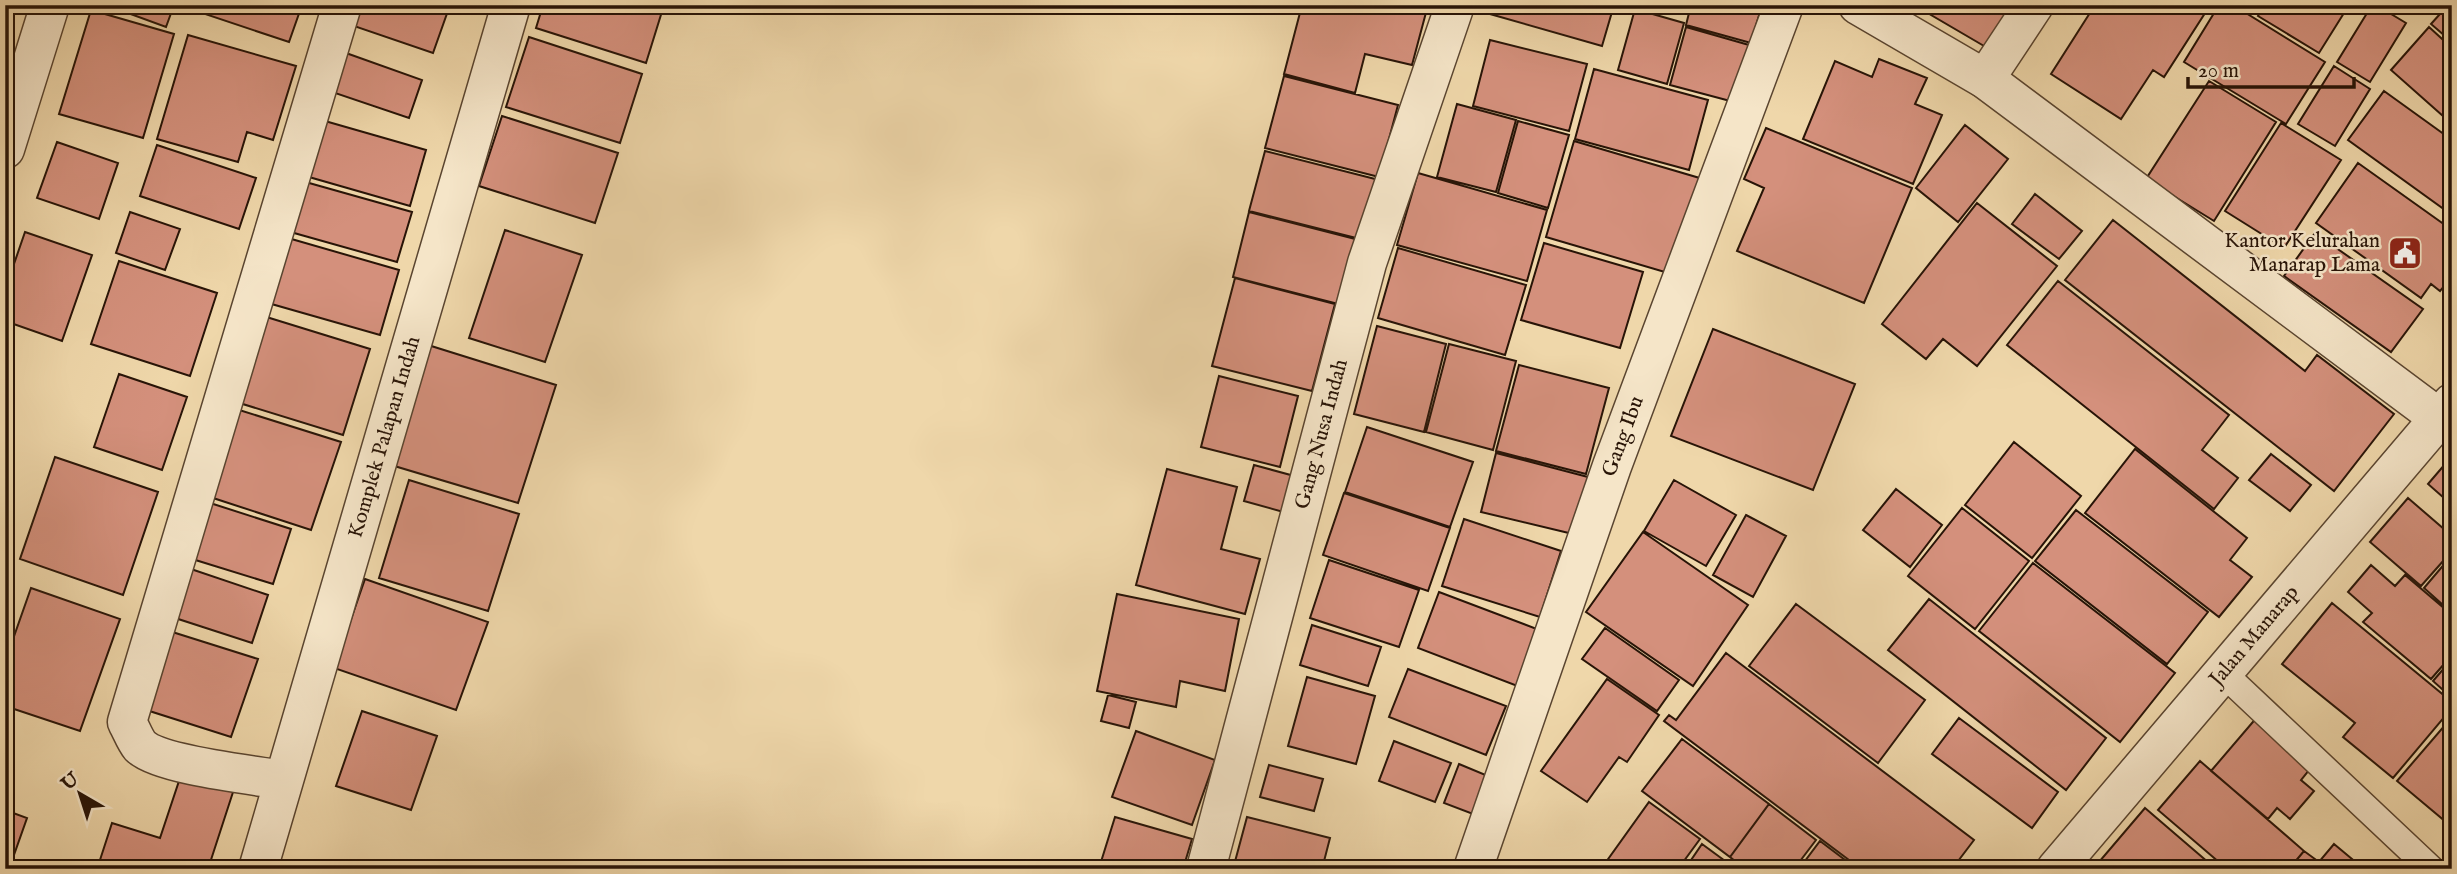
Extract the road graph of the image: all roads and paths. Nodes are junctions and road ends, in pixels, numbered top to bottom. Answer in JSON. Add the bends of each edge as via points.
{"nodes":[{"id":1,"x":50,"y":5,"type":"edge"},
{"id":2,"x":342,"y":5,"type":"edge"},
{"id":3,"x":511,"y":5,"type":"edge"},
{"id":4,"x":1455,"y":5,"type":"edge"},
{"id":5,"x":1784,"y":5,"type":"edge"},
{"id":6,"x":1858,"y":5,"type":"edge"},
{"id":7,"x":2034,"y":5,"type":"edge"},
{"id":8,"x":1986,"y":79,"type":"junction"},
{"id":9,"x":5,"y":149,"type":"edge"},
{"id":10,"x":2445,"y":410,"type":"edge"},
{"id":11,"x":2224,"y":674,"type":"junction"},
{"id":12,"x":283,"y":780,"type":"junction"},
{"id":13,"x":258,"y":869,"type":"edge"},
{"id":14,"x":1206,"y":869,"type":"edge"},
{"id":15,"x":1473,"y":869,"type":"edge"},
{"id":16,"x":2056,"y":869,"type":"edge"},
{"id":17,"x":2431,"y":869,"type":"edge"}],
"edges":[{"from":1,"to":9,"type":"street"},
{"from":2,"to":12,"type":"street","via":[[127,722],[139,745],[152,754]]},
{"from":3,"to":12,"type":"street","name":"Komplek Palapan Indah"},
{"from":4,"to":14,"type":"street","name":"Gang Nusa Indah","via":[[1367,263]]},
{"from":5,"to":15,"type":"street","name":"Gang Ibu","via":[[1612,466]]},
{"from":6,"to":8,"type":"street"},
{"from":7,"to":8,"type":"street"},
{"from":8,"to":10,"type":"street"},
{"from":10,"to":11,"type":"street","name":"Jalan Manarap"},
{"from":11,"to":16,"type":"street","name":"Jalan Manarap"},
{"from":11,"to":17,"type":"lane"},
{"from":12,"to":13,"type":"street","name":"Komplek Palapan Indah"}]}
